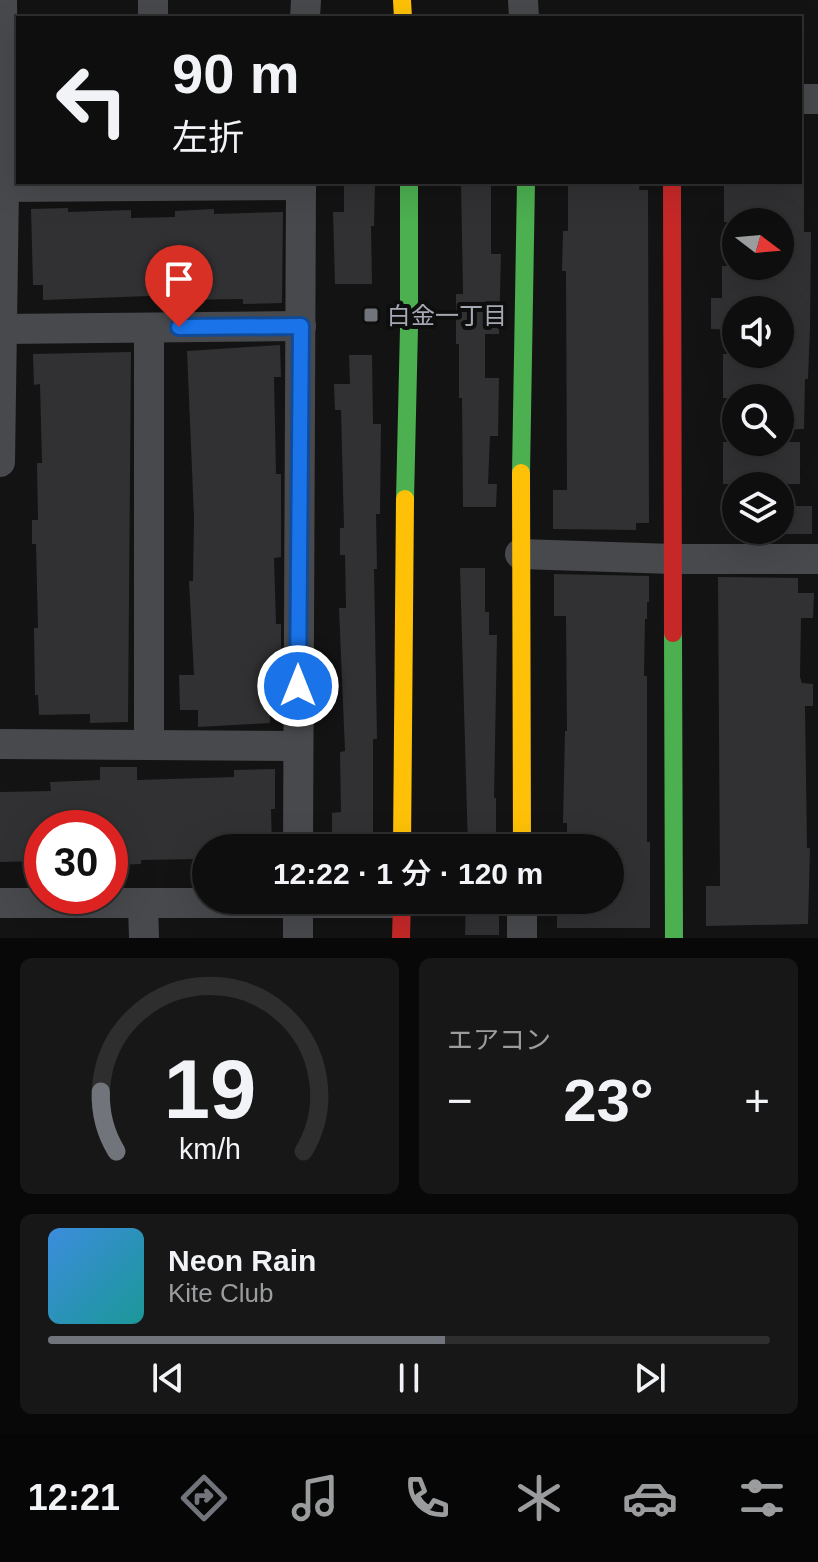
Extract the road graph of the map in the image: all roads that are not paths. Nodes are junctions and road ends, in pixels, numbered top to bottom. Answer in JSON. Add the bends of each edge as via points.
{"nodes":[{"id":1,"x":2,"y":0,"type":"edge"},
{"id":2,"x":150,"y":184,"type":"edge"},
{"id":3,"x":302,"y":184,"type":"edge"},
{"id":4,"x":409,"y":184,"type":"edge"},
{"id":5,"x":526,"y":184,"type":"edge"},
{"id":6,"x":672,"y":184,"type":"edge"},
{"id":7,"x":2,"y":187,"type":"edge"},
{"id":8,"x":301,"y":326,"type":"junction"},
{"id":9,"x":149,"y":328,"type":"junction"},
{"id":10,"x":2,"y":329,"type":"edge"},
{"id":11,"x":0,"y":462,"type":"edge"},
{"id":12,"x":520,"y":554,"type":"junction"},
{"id":13,"x":673,"y":559,"type":"junction"},
{"id":14,"x":818,"y":559,"type":"edge"},
{"id":15,"x":0,"y":744,"type":"edge"},
{"id":16,"x":149,"y":745,"type":"junction"},
{"id":17,"x":297,"y":746,"type":"junction"},
{"id":18,"x":298,"y":834,"type":"edge"},
{"id":19,"x":402,"y":834,"type":"edge"},
{"id":20,"x":522,"y":834,"type":"edge"},
{"id":21,"x":192,"y":902,"type":"edge"},
{"id":22,"x":0,"y":903,"type":"edge"},
{"id":23,"x":143,"y":903,"type":"junction"},
{"id":24,"x":298,"y":914,"type":"edge"},
{"id":25,"x":402,"y":914,"type":"edge"},
{"id":26,"x":522,"y":914,"type":"edge"},
{"id":27,"x":144,"y":938,"type":"edge"},
{"id":28,"x":298,"y":938,"type":"edge"},
{"id":29,"x":401,"y":938,"type":"edge"},
{"id":30,"x":522,"y":938,"type":"edge"},
{"id":31,"x":674,"y":938,"type":"edge"}],
"edges":[{"from":1,"to":7,"type":"street"},
{"from":2,"to":3,"type":"street"},
{"from":2,"to":7,"type":"street"},
{"from":3,"to":8,"type":"street"},
{"from":4,"to":19,"type":"street"},
{"from":5,"to":12,"type":"street"},
{"from":6,"to":13,"type":"street"},
{"from":7,"to":10,"type":"street"},
{"from":8,"to":9,"type":"street"},
{"from":8,"to":17,"type":"street"},
{"from":9,"to":10,"type":"street"},
{"from":9,"to":16,"type":"street"},
{"from":10,"to":11,"type":"street"},
{"from":12,"to":13,"type":"street"},
{"from":12,"to":20,"type":"street"},
{"from":13,"to":14,"type":"street"},
{"from":13,"to":31,"type":"street"},
{"from":15,"to":16,"type":"street"},
{"from":16,"to":17,"type":"street"},
{"from":17,"to":18,"type":"street"},
{"from":21,"to":23,"type":"street"},
{"from":22,"to":23,"type":"street"},
{"from":23,"to":27,"type":"street"},
{"from":24,"to":28,"type":"street"},
{"from":25,"to":29,"type":"street"},
{"from":26,"to":30,"type":"street"}]}
